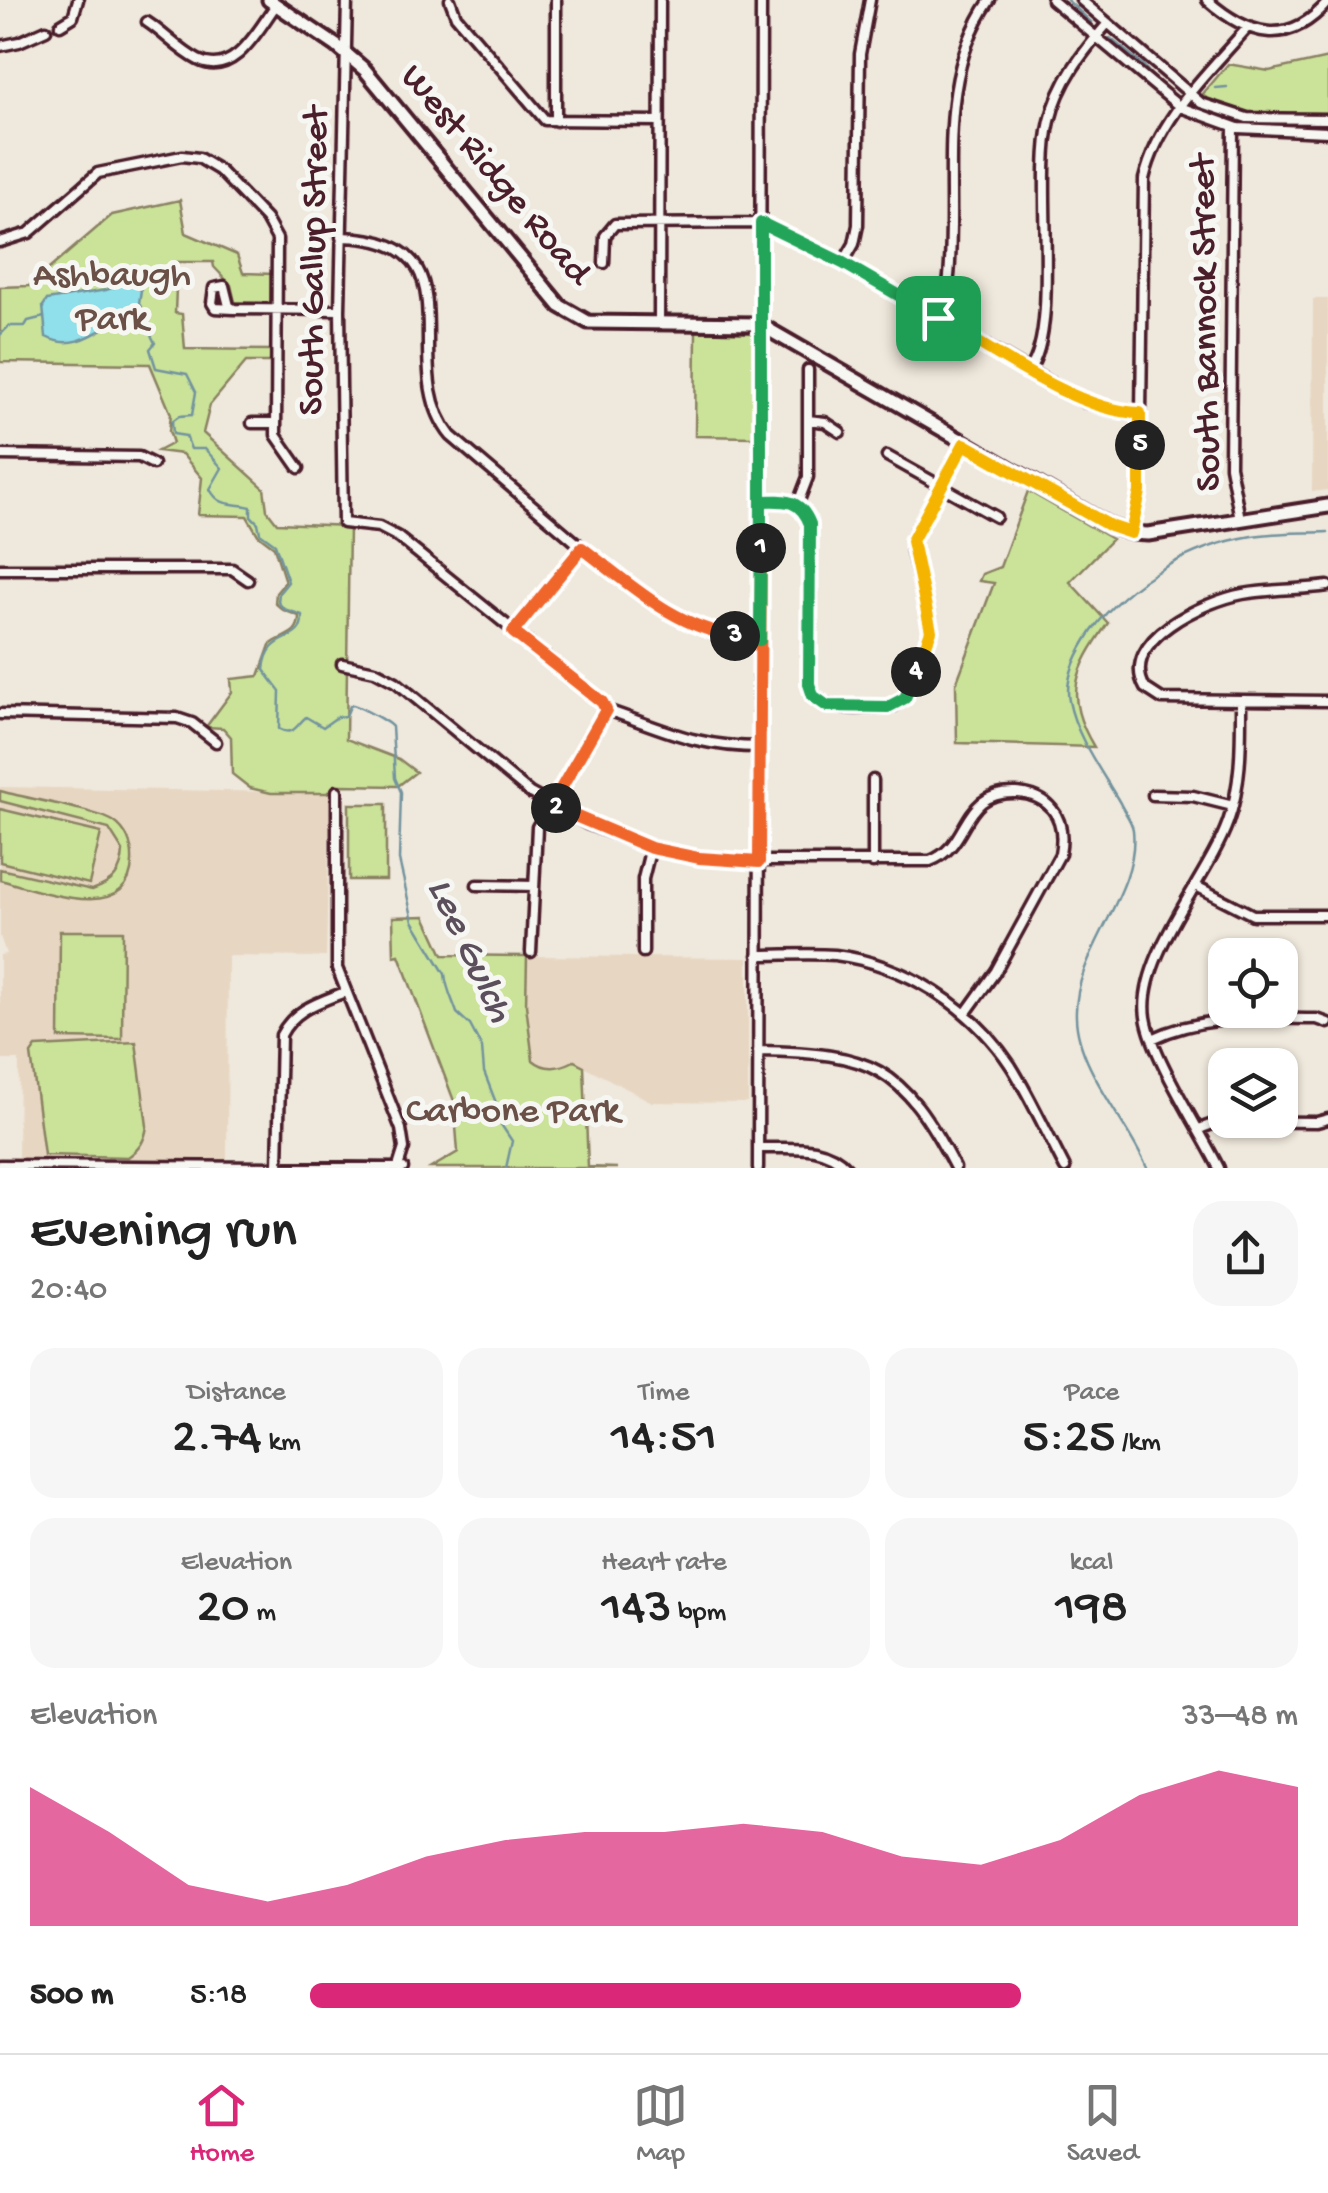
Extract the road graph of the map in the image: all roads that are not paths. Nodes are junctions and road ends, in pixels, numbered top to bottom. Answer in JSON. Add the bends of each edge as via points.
{"nodes":[{"id":1,"x":78,"y":0,"type":"edge"},
{"id":2,"x":347,"y":0,"type":"edge"},
{"id":3,"x":450,"y":0,"type":"edge"},
{"id":4,"x":556,"y":0,"type":"edge"},
{"id":5,"x":660,"y":0,"type":"edge"},
{"id":6,"x":761,"y":0,"type":"edge"},
{"id":7,"x":870,"y":0,"type":"edge"},
{"id":8,"x":990,"y":0,"type":"edge"},
{"id":9,"x":1052,"y":0,"type":"edge"},
{"id":10,"x":1081,"y":0,"type":"edge"},
{"id":11,"x":1213,"y":2,"type":"edge"},
{"id":12,"x":1328,"y":2,"type":"edge"},
{"id":13,"x":273,"y":3,"type":"edge"},
{"id":14,"x":147,"y":22,"type":"dead end"},
{"id":15,"x":1108,"y":23,"type":"junction"},
{"id":16,"x":60,"y":25,"type":"dead end"},
{"id":17,"x":1247,"y":28,"type":"junction"},
{"id":18,"x":46,"y":30,"type":"dead end"},
{"id":19,"x":1096,"y":37,"type":"junction"},
{"id":20,"x":0,"y":46,"type":"edge"},
{"id":21,"x":346,"y":53,"type":"junction"},
{"id":22,"x":1189,"y":95,"type":"junction"},
{"id":23,"x":1180,"y":107,"type":"junction"},
{"id":24,"x":1318,"y":119,"type":"junction"},
{"id":25,"x":1328,"y":119,"type":"edge"},
{"id":26,"x":556,"y":121,"type":"junction"},
{"id":27,"x":659,"y":121,"type":"junction"},
{"id":28,"x":1234,"y":127,"type":"junction"},
{"id":29,"x":1318,"y":132,"type":"junction"},
{"id":30,"x":1328,"y":132,"type":"edge"},
{"id":31,"x":761,"y":223,"type":"junction"},
{"id":32,"x":658,"y":224,"type":"junction"},
{"id":33,"x":341,"y":237,"type":"junction"},
{"id":34,"x":0,"y":242,"type":"edge"},
{"id":35,"x":604,"y":262,"type":"dead end"},
{"id":36,"x":843,"y":263,"type":"junction"},
{"id":37,"x":234,"y":309,"type":"dead end"},
{"id":38,"x":278,"y":310,"type":"junction"},
{"id":39,"x":340,"y":310,"type":"junction"},
{"id":40,"x":938,"y":318,"type":"junction"},
{"id":41,"x":659,"y":324,"type":"junction"},
{"id":42,"x":760,"y":324,"type":"junction"},
{"id":43,"x":808,"y":370,"type":"dead end"},
{"id":44,"x":1029,"y":370,"type":"junction"},
{"id":45,"x":1140,"y":413,"type":"junction"},
{"id":46,"x":808,"y":420,"type":"junction"},
{"id":47,"x":252,"y":422,"type":"dead end"},
{"id":48,"x":276,"y":423,"type":"junction"},
{"id":49,"x":840,"y":432,"type":"dead end"},
{"id":50,"x":964,"y":444,"type":"junction"},
{"id":51,"x":0,"y":455,"type":"edge"},
{"id":52,"x":887,"y":456,"type":"dead end"},
{"id":53,"x":153,"y":464,"type":"dead end"},
{"id":54,"x":299,"y":468,"type":"dead end"},
{"id":55,"x":941,"y":486,"type":"junction"},
{"id":56,"x":761,"y":501,"type":"junction"},
{"id":57,"x":1328,"y":503,"type":"edge"},
{"id":58,"x":798,"y":504,"type":"junction"},
{"id":59,"x":996,"y":517,"type":"dead end"},
{"id":60,"x":1240,"y":519,"type":"junction"},
{"id":61,"x":1131,"y":533,"type":"junction"},
{"id":62,"x":582,"y":548,"type":"junction"},
{"id":63,"x":0,"y":569,"type":"edge"},
{"id":64,"x":248,"y":580,"type":"dead end"},
{"id":65,"x":1328,"y":586,"type":"edge"},
{"id":66,"x":513,"y":632,"type":"junction"},
{"id":67,"x":760,"y":640,"type":"junction"},
{"id":68,"x":342,"y":664,"type":"dead end"},
{"id":69,"x":1143,"y":684,"type":"junction"},
{"id":70,"x":1130,"y":690,"type":"dead end"},
{"id":71,"x":1242,"y":701,"type":"junction"},
{"id":72,"x":1328,"y":701,"type":"edge"},
{"id":73,"x":606,"y":710,"type":"junction"},
{"id":74,"x":0,"y":714,"type":"edge"},
{"id":75,"x":216,"y":742,"type":"dead end"},
{"id":76,"x":761,"y":747,"type":"junction"},
{"id":77,"x":873,"y":780,"type":"dead end"},
{"id":78,"x":337,"y":791,"type":"dead end"},
{"id":79,"x":1152,"y":795,"type":"dead end"},
{"id":80,"x":551,"y":806,"type":"junction"},
{"id":81,"x":1233,"y":806,"type":"junction"},
{"id":82,"x":651,"y":848,"type":"junction"},
{"id":83,"x":759,"y":862,"type":"junction"},
{"id":84,"x":873,"y":862,"type":"junction"},
{"id":85,"x":478,"y":886,"type":"dead end"},
{"id":86,"x":534,"y":886,"type":"junction"},
{"id":87,"x":1196,"y":886,"type":"junction"},
{"id":88,"x":1328,"y":915,"type":"edge"},
{"id":89,"x":531,"y":952,"type":"dead end"},
{"id":90,"x":644,"y":952,"type":"dead end"},
{"id":91,"x":758,"y":955,"type":"junction"},
{"id":92,"x":345,"y":992,"type":"junction"},
{"id":93,"x":965,"y":1014,"type":"junction"},
{"id":94,"x":1328,"y":1023,"type":"edge"},
{"id":95,"x":1152,"y":1039,"type":"junction"},
{"id":96,"x":758,"y":1051,"type":"junction"},
{"id":97,"x":1328,"y":1119,"type":"edge"},
{"id":98,"x":1199,"y":1129,"type":"junction"},
{"id":99,"x":758,"y":1148,"type":"junction"},
{"id":100,"x":0,"y":1165,"type":"edge"},
{"id":101,"x":278,"y":1166,"type":"edge"},
{"id":102,"x":374,"y":1168,"type":"edge"},
{"id":103,"x":400,"y":1168,"type":"edge"},
{"id":104,"x":758,"y":1168,"type":"edge"},
{"id":105,"x":847,"y":1168,"type":"edge"},
{"id":106,"x":955,"y":1168,"type":"edge"},
{"id":107,"x":1065,"y":1168,"type":"edge"},
{"id":108,"x":1219,"y":1168,"type":"edge"}],
"edges":[{"from":1,"to":16,"type":"street","via":[[73,17]]},
{"from":2,"to":21,"type":"street","name":"South Gallup Street"},
{"from":3,"to":26,"type":"street","via":[[456,16],[540,116]]},
{"from":4,"to":26,"type":"street"},
{"from":5,"to":27,"type":"street"},
{"from":6,"to":31,"type":"street"},
{"from":7,"to":36,"type":"street","via":[[860,54],[858,225]]},
{"from":8,"to":40,"type":"street","via":[[955,85],[950,275]]},
{"from":9,"to":19,"type":"street"},
{"from":10,"to":15,"type":"street"},
{"from":11,"to":17,"type":"street"},
{"from":12,"to":17,"type":"street","via":[[1294,28]]},
{"from":13,"to":14,"type":"street","via":[[237,56],[214,65]]},
{"from":13,"to":21,"type":"street","name":"West Ridge Road"},
{"from":15,"to":19,"type":"street"},
{"from":15,"to":22,"type":"street"},
{"from":17,"to":22,"type":"street"},
{"from":18,"to":20,"type":"street"},
{"from":19,"to":23,"type":"street"},
{"from":19,"to":44,"type":"street","via":[[1070,72],[1050,120],[1044,333]]},
{"from":21,"to":33,"type":"street","name":"South Gallup Street"},
{"from":21,"to":41,"type":"street","name":"West Ridge Road","via":[[560,306],[588,322]]},
{"from":22,"to":23,"type":"street"},
{"from":22,"to":24,"type":"street","via":[[1244,118]]},
{"from":23,"to":28,"type":"street"},
{"from":23,"to":45,"type":"street","via":[[1153,149],[1142,194]]},
{"from":24,"to":25,"type":"street"},
{"from":24,"to":29,"type":"street"},
{"from":26,"to":27,"type":"street"},
{"from":27,"to":32,"type":"street"},
{"from":28,"to":29,"type":"street"},
{"from":28,"to":60,"type":"street","name":"South Bannock Street","via":[[1230,466]]},
{"from":29,"to":30,"type":"street"},
{"from":31,"to":32,"type":"street"},
{"from":31,"to":36,"type":"street"},
{"from":31,"to":42,"type":"street"},
{"from":32,"to":35,"type":"street","via":[[614,224]]},
{"from":32,"to":41,"type":"street"},
{"from":33,"to":39,"type":"street","name":"South Gallup Street"},
{"from":33,"to":62,"type":"street","via":[[387,243],[415,264],[428,293],[429,387],[442,424]]},
{"from":34,"to":38,"type":"street","via":[[29,233],[98,173],[199,158],[219,170],[275,232]]},
{"from":36,"to":40,"type":"street"},
{"from":37,"to":38,"type":"street"},
{"from":38,"to":39,"type":"street"},
{"from":38,"to":48,"type":"street"},
{"from":39,"to":66,"type":"street","name":"South Gallup Street","via":[[343,523],[398,538]]},
{"from":40,"to":44,"type":"street"},
{"from":41,"to":42,"type":"street","name":"West Ridge Road"},
{"from":42,"to":50,"type":"street"},
{"from":42,"to":56,"type":"street"},
{"from":43,"to":46,"type":"street"},
{"from":44,"to":45,"type":"street","via":[[1092,406]]},
{"from":45,"to":61,"type":"street","via":[[1140,492]]},
{"from":46,"to":49,"type":"street"},
{"from":46,"to":58,"type":"street","via":[[807,485]]},
{"from":47,"to":48,"type":"street"},
{"from":48,"to":54,"type":"street","via":[[278,441]]},
{"from":50,"to":55,"type":"street"},
{"from":50,"to":61,"type":"street"},
{"from":51,"to":53,"type":"street","via":[[139,457]]},
{"from":52,"to":55,"type":"street"},
{"from":55,"to":58,"type":"street","via":[[912,541],[930,638],[908,693],[894,706],[830,706],[812,693],[810,524]]},
{"from":55,"to":59,"type":"street"},
{"from":56,"to":58,"type":"street"},
{"from":56,"to":67,"type":"street"},
{"from":57,"to":60,"type":"street"},
{"from":60,"to":61,"type":"street"},
{"from":62,"to":66,"type":"street"},
{"from":62,"to":67,"type":"street","via":[[688,623]]},
{"from":63,"to":64,"type":"street","via":[[232,568]]},
{"from":65,"to":69,"type":"street","via":[[1242,594],[1196,610],[1142,653]]},
{"from":66,"to":73,"type":"street"},
{"from":67,"to":76,"type":"street"},
{"from":68,"to":80,"type":"street","via":[[396,682]]},
{"from":69,"to":70,"type":"street"},
{"from":69,"to":71,"type":"street","via":[[1170,700]]},
{"from":71,"to":72,"type":"street"},
{"from":71,"to":81,"type":"street"},
{"from":73,"to":76,"type":"street","via":[[686,740]]},
{"from":73,"to":80,"type":"street"},
{"from":74,"to":75,"type":"street","via":[[177,718]]},
{"from":76,"to":83,"type":"street"},
{"from":77,"to":84,"type":"street"},
{"from":78,"to":92,"type":"street","via":[[336,961]]},
{"from":79,"to":81,"type":"street"},
{"from":80,"to":82,"type":"street"},
{"from":80,"to":86,"type":"street","via":[[537,827]]},
{"from":81,"to":87,"type":"street"},
{"from":82,"to":83,"type":"street"},
{"from":82,"to":90,"type":"street","via":[[643,879]]},
{"from":83,"to":84,"type":"street"},
{"from":83,"to":91,"type":"street"},
{"from":84,"to":93,"type":"street","via":[[939,858],[976,806],[993,794],[1031,794],[1054,812],[1060,854]]},
{"from":85,"to":86,"type":"street"},
{"from":86,"to":89,"type":"street"},
{"from":87,"to":88,"type":"street","via":[[1253,915]]},
{"from":87,"to":95,"type":"street","via":[[1148,978],[1145,1012]]},
{"from":91,"to":93,"type":"street","via":[[867,962],[919,982]]},
{"from":91,"to":96,"type":"street"},
{"from":92,"to":101,"type":"street","via":[[304,1009],[281,1035]]},
{"from":92,"to":103,"type":"street","via":[[401,1129]]},
{"from":93,"to":107,"type":"street","via":[[1009,1063]]},
{"from":94,"to":95,"type":"street","via":[[1228,1019]]},
{"from":95,"to":98,"type":"street"},
{"from":96,"to":99,"type":"street"},
{"from":96,"to":106,"type":"street","via":[[835,1054],[876,1070],[920,1106]]},
{"from":97,"to":98,"type":"street","via":[[1222,1121]]},
{"from":98,"to":108,"type":"street"},
{"from":99,"to":104,"type":"street"},
{"from":99,"to":105,"type":"street","via":[[819,1150]]},
{"from":100,"to":101,"type":"street"},
{"from":101,"to":102,"type":"street"},
{"from":102,"to":103,"type":"street"}]}
